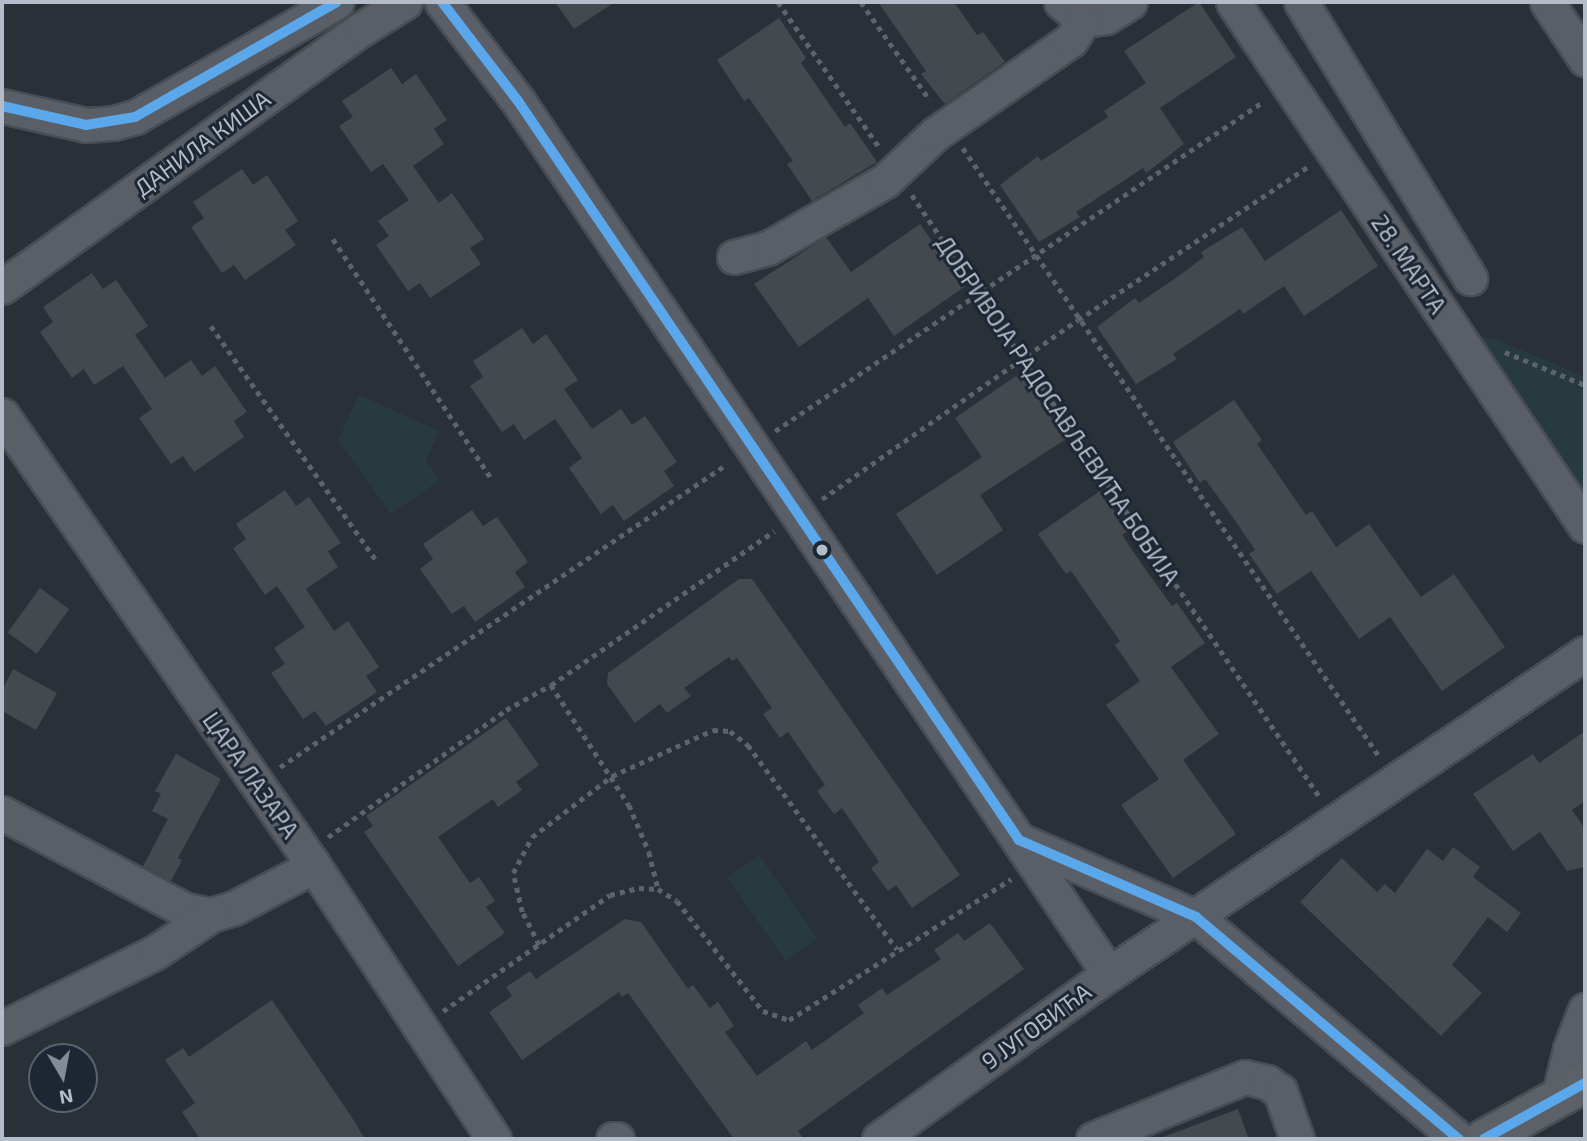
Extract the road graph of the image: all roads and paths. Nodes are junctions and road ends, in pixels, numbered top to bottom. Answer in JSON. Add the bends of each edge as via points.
{"nodes":[{"id":1,"x":337,"y":2,"type":"edge"},
{"id":2,"x":405,"y":2,"type":"edge"},
{"id":3,"x":442,"y":2,"type":"edge"},
{"id":4,"x":778,"y":2,"type":"edge"},
{"id":5,"x":861,"y":2,"type":"edge"},
{"id":6,"x":1130,"y":2,"type":"edge"},
{"id":7,"x":1233,"y":2,"type":"edge"},
{"id":8,"x":1301,"y":2,"type":"edge"},
{"id":9,"x":1547,"y":2,"type":"edge"},
{"id":10,"x":1072,"y":11,"type":"edge"},
{"id":11,"x":1585,"y":59,"type":"edge"},
{"id":12,"x":2,"y":106,"type":"edge"},
{"id":13,"x":948,"y":126,"type":"junction"},
{"id":14,"x":896,"y":171,"type":"junction"},
{"id":15,"x":333,"y":239,"type":"dead end"},
{"id":16,"x":734,"y":257,"type":"dead end"},
{"id":17,"x":1470,"y":278,"type":"dead end"},
{"id":18,"x":2,"y":287,"type":"edge"},
{"id":19,"x":211,"y":326,"type":"dead end"},
{"id":20,"x":1465,"y":348,"type":"junction"},
{"id":21,"x":1585,"y":385,"type":"edge"},
{"id":22,"x":2,"y":415,"type":"edge"},
{"id":23,"x":492,"y":479,"type":"dead end"},
{"id":24,"x":1585,"y":526,"type":"edge"},
{"id":25,"x":376,"y":560,"type":"dead end"},
{"id":26,"x":1585,"y":653,"type":"edge"},
{"id":27,"x":551,"y":685,"type":"dead end"},
{"id":28,"x":611,"y":776,"type":"junction"},
{"id":29,"x":1395,"y":780,"type":"junction"},
{"id":30,"x":2,"y":813,"type":"edge"},
{"id":31,"x":1336,"y":821,"type":"junction"},
{"id":32,"x":1027,"y":851,"type":"junction"},
{"id":33,"x":314,"y":866,"type":"junction"},
{"id":34,"x":658,"y":889,"type":"junction"},
{"id":35,"x":211,"y":915,"type":"junction"},
{"id":36,"x":1196,"y":917,"type":"junction"},
{"id":37,"x":540,"y":945,"type":"junction"},
{"id":38,"x":897,"y":949,"type":"junction"},
{"id":39,"x":1109,"y":974,"type":"junction"},
{"id":40,"x":1585,"y":1010,"type":"edge"},
{"id":41,"x":419,"y":1027,"type":"junction"},
{"id":42,"x":2,"y":1028,"type":"edge"},
{"id":43,"x":1572,"y":1091,"type":"edge"},
{"id":44,"x":494,"y":1139,"type":"edge"},
{"id":45,"x":878,"y":1139,"type":"edge"},
{"id":46,"x":1093,"y":1139,"type":"edge"},
{"id":47,"x":1297,"y":1139,"type":"edge"},
{"id":48,"x":1459,"y":1139,"type":"edge"},
{"id":49,"x":1484,"y":1139,"type":"edge"}],
"edges":[{"from":1,"to":12,"type":"street","via":[[135,117],[86,125]]},
{"from":2,"to":18,"type":"street","name":"ДАНИЛА КИША"},
{"from":3,"to":32,"type":"street","via":[[518,101]]},
{"from":4,"to":14,"type":"path","name":"ДОБРИВОЈА РАДОСАВЉЕВИЋА БОБИЈА"},
{"from":5,"to":13,"type":"path"},
{"from":6,"to":10,"type":"street","via":[[1106,17]]},
{"from":7,"to":20,"type":"street","name":"28. МАРТА"},
{"from":8,"to":17,"type":"street"},
{"from":9,"to":11,"type":"street"},
{"from":10,"to":13,"type":"street","via":[[1071,40]]},
{"from":13,"to":14,"type":"street"},
{"from":13,"to":29,"type":"path"},
{"from":14,"to":16,"type":"street","via":[[789,237]]},
{"from":14,"to":31,"type":"path","name":"ДОБРИВОЈА РАДОСАВЉЕВИЋА БОБИЈА"},
{"from":15,"to":23,"type":"path"},
{"from":19,"to":25,"type":"path"},
{"from":20,"to":21,"type":"path","via":[[1475,342],[1487,345]]},
{"from":20,"to":24,"type":"street","name":"28. МАРТА"},
{"from":22,"to":33,"type":"street","name":"ЦАРА ЛАЗАРА"},
{"from":26,"to":29,"type":"street"},
{"from":27,"to":28,"type":"path"},
{"from":28,"to":34,"type":"path","via":[[649,852]]},
{"from":28,"to":37,"type":"path","via":[[532,837],[513,873],[522,912]]},
{"from":28,"to":38,"type":"path","via":[[691,738],[713,730],[730,731],[748,745]]},
{"from":29,"to":31,"type":"street"},
{"from":30,"to":35,"type":"street","via":[[185,910]]},
{"from":31,"to":36,"type":"street"},
{"from":32,"to":36,"type":"street"},
{"from":32,"to":38,"type":"path"},
{"from":32,"to":39,"type":"street"},
{"from":33,"to":35,"type":"street","via":[[234,908]]},
{"from":33,"to":41,"type":"street","name":"ЦАРА ЛАЗАРА"},
{"from":34,"to":37,"type":"path","via":[[610,895]]},
{"from":34,"to":38,"type":"path","via":[[677,901],[763,1011],[789,1020]]},
{"from":35,"to":42,"type":"street","via":[[154,954]]},
{"from":36,"to":39,"type":"street","name":"9 ЈУГОВИЋА"},
{"from":36,"to":48,"type":"street"},
{"from":37,"to":41,"type":"path"},
{"from":39,"to":45,"type":"street","name":"9 ЈУГОВИЋА"},
{"from":40,"to":43,"type":"street","via":[[1570,1049]]},
{"from":41,"to":44,"type":"street","name":"ЦАРА ЛАЗАРА"},
{"from":43,"to":49,"type":"main road"},
{"from":46,"to":47,"type":"street","via":[[1245,1077],[1267,1082],[1280,1091]]}]}
